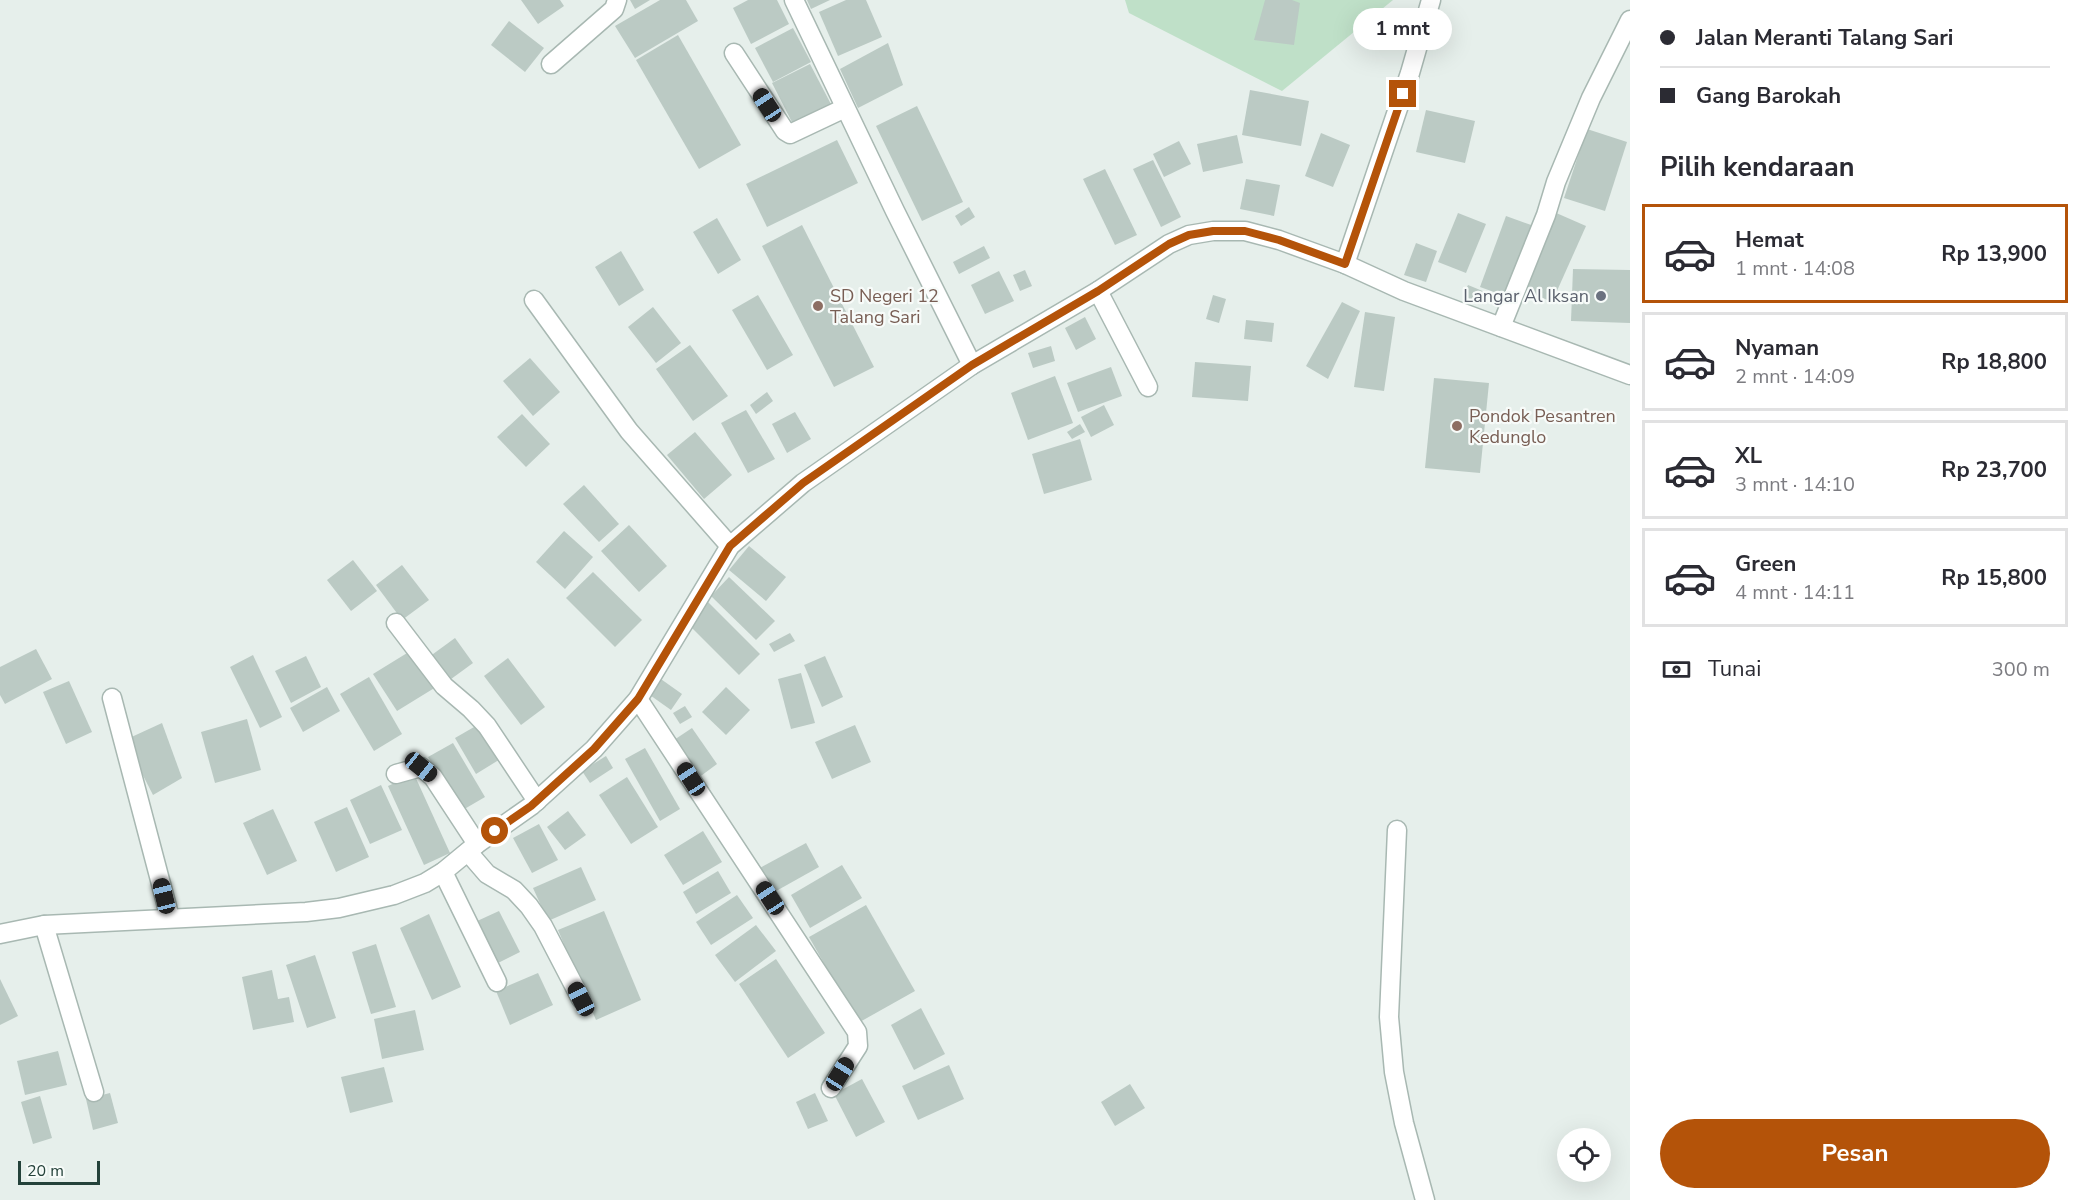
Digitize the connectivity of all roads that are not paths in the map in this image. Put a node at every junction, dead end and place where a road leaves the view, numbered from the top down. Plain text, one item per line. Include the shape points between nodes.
1 (617, 0) edge
2 (794, 0) edge
3 (1431, 0) edge
4 (1630, 20) edge
5 (734, 53) dead end
6 (551, 64) dead end
7 (845, 108) junction
8 (1345, 264) junction
9 (1098, 291) junction
10 (534, 300) dead end
11 (1501, 327) junction
12 (972, 365) junction
13 (1630, 375) edge
14 (1148, 387) dead end
15 (730, 546) junction
16 (396, 623) dead end
17 (112, 698) dead end
18 (638, 699) junction
19 (396, 774) dead end
20 (537, 801) junction
21 (1397, 830) dead end
22 (472, 848) junction
23 (443, 872) junction
24 (170, 918) junction
25 (44, 925) junction
26 (0, 934) edge
27 (497, 982) dead end
28 (581, 999) dead end
29 (831, 1088) dead end
30 (94, 1092) dead end
31 (1425, 1200) edge

1 - 6 street via 614,9
2 - 7 street
3 - 8 street
4 - 11 street via 1591,98
5 - 7 street via 790,134
7 - 12 street
8 - 9 street via 1245,231 1213,231 1169,244
8 - 11 street
9 - 12 street
9 - 14 street
10 - 15 street via 629,431
11 - 13 street
12 - 15 street via 803,483
15 - 18 street
16 - 20 street via 444,686 487,726
17 - 24 street
18 - 20 street via 594,749
18 - 29 street via 857,1032 858,1046
19 - 22 street via 421,767 433,777
20 - 22 street
21 - 31 street via 1389,1017 1404,1123
22 - 23 street
22 - 28 street via 487,874 514,890 529,906
23 - 24 street via 394,895 339,908
23 - 27 street
24 - 25 street
25 - 26 street
25 - 30 street

